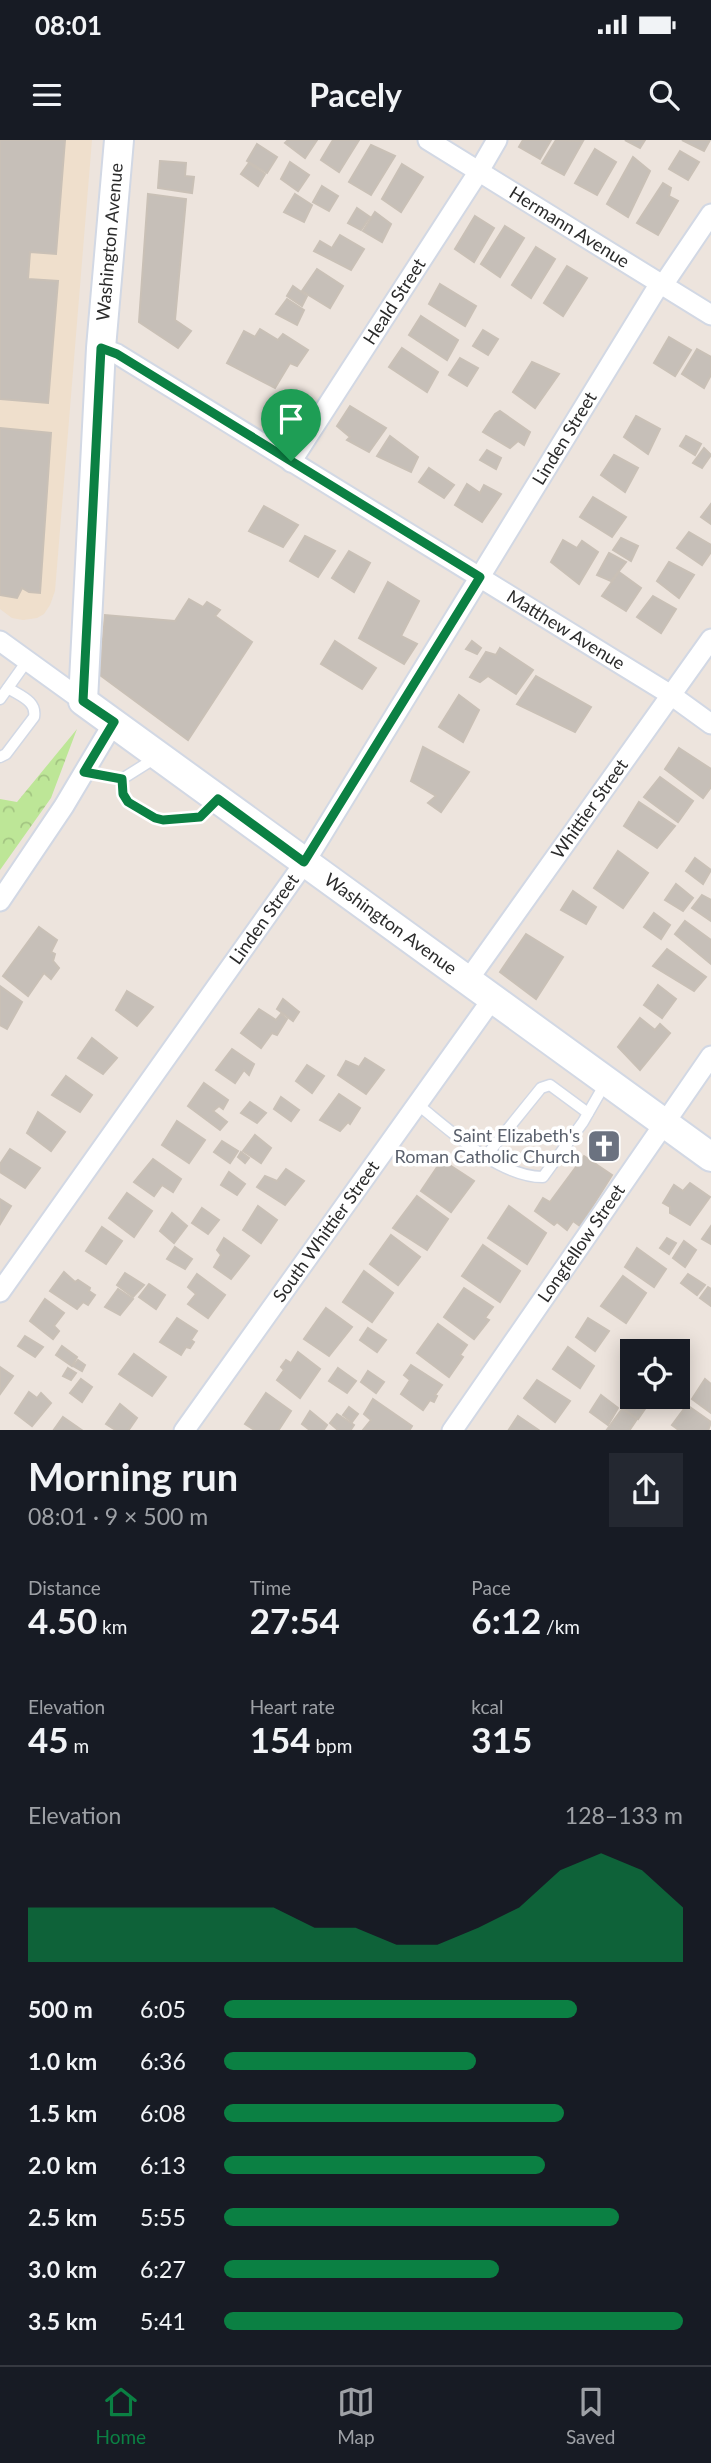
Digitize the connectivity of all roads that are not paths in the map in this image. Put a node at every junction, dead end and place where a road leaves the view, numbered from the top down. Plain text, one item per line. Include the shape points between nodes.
1 (119, 140) edge
2 (428, 140) edge
3 (497, 140) edge
4 (479, 171) junction
5 (711, 214) edge
6 (663, 285) junction
7 (711, 315) edge
8 (101, 348) junction
9 (291, 461) junction
10 (480, 577) junction
11 (711, 639) edge
12 (0, 641) edge
13 (27, 661) junction
14 (8, 688) junction
15 (671, 695) junction
16 (0, 699) edge
17 (83, 701) junction
18 (114, 722) junction
19 (711, 724) edge
20 (159, 756) junction
21 (0, 757) edge
22 (84, 772) junction
23 (122, 779) junction
24 (218, 799) junction
25 (304, 862) junction
26 (0, 901) edge
27 (468, 980) junction
28 (493, 999) junction
29 (711, 1056) edge
30 (606, 1081) junction
31 (417, 1104) junction
32 (588, 1113) junction
33 (664, 1123) junction
34 (486, 1156) junction
35 (711, 1157) edge
36 (0, 1292) edge
37 (184, 1430) edge
38 (452, 1430) edge

1 - 8 street, Washington Avenue
2 - 4 street, Hermann Avenue
3 - 4 street, Heald Street
4 - 6 street, Hermann Avenue
4 - 9 street, Heald Street
5 - 6 street, Linden Street
6 - 7 street, Hermann Avenue
6 - 10 street, Linden Street
8 - 9 street, Matthew Avenue
8 - 17 street, Washington Avenue
9 - 10 street, Matthew Avenue
10 - 15 street, Matthew Avenue
10 - 25 street, Linden Street
11 - 15 street, Whittier Street
12 - 13 street
13 - 14 lane
13 - 17 street
14 - 16 lane
14 - 21 lane via 35,710
15 - 19 street, Matthew Avenue
15 - 27 street, Whittier Street
17 - 18 street, Washington Avenue
18 - 20 street, Washington Avenue
18 - 22 street
20 - 23 lane
20 - 24 street, Washington Avenue
22 - 23 lane
22 - 26 street
23 - 24 lane via 128,802 163,820 200,817
24 - 25 street, Washington Avenue
25 - 27 street, Washington Avenue
25 - 36 street, Linden Street
27 - 28 street, Washington Avenue
28 - 30 street, Washington Avenue
28 - 31 street, South Whittier Street
29 - 33 street, Longfellow Street
30 - 32 lane
30 - 33 street, Washington Avenue
31 - 34 lane
31 - 37 street, South Whittier Street
32 - 34 lane via 543,1177 511,1170
32 - 34 lane via 550,1085 541,1088
33 - 35 street, Washington Avenue
33 - 38 street, Longfellow Street

